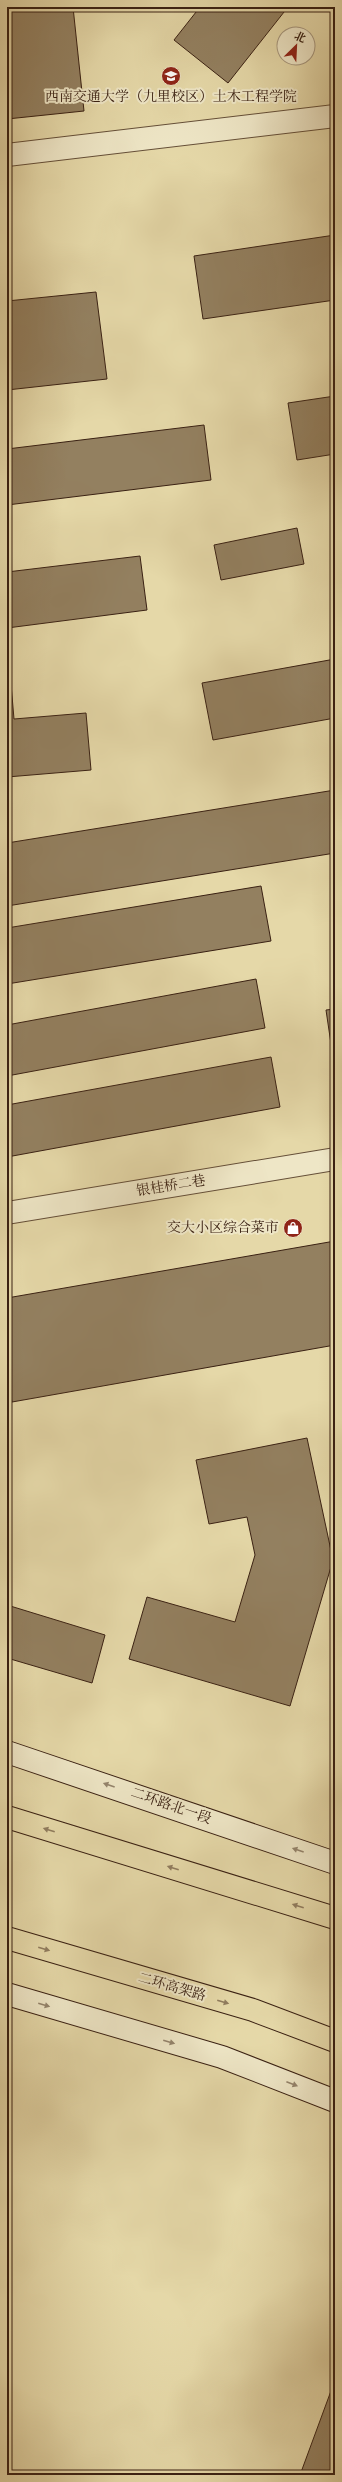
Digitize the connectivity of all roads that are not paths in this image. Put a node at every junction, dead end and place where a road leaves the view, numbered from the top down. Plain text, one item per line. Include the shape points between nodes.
1 (335, 116) edge
2 (7, 155) edge
3 (335, 1160) edge
4 (7, 1213) edge
5 (7, 1752) edge
6 (7, 1817) edge
7 (335, 1863) edge
8 (335, 1918) edge
9 (7, 1938) edge
10 (7, 1994) edge
11 (335, 2041) edge
12 (335, 2101) edge

1 - 2 main road
3 - 4 main road, 银桂桥二巷
7 -> 5 main road, 二环路北一段
8 -> 6 highway
9 -> 11 highway, 二环高架路 via 253,2010
10 -> 12 main road via 222,2057

